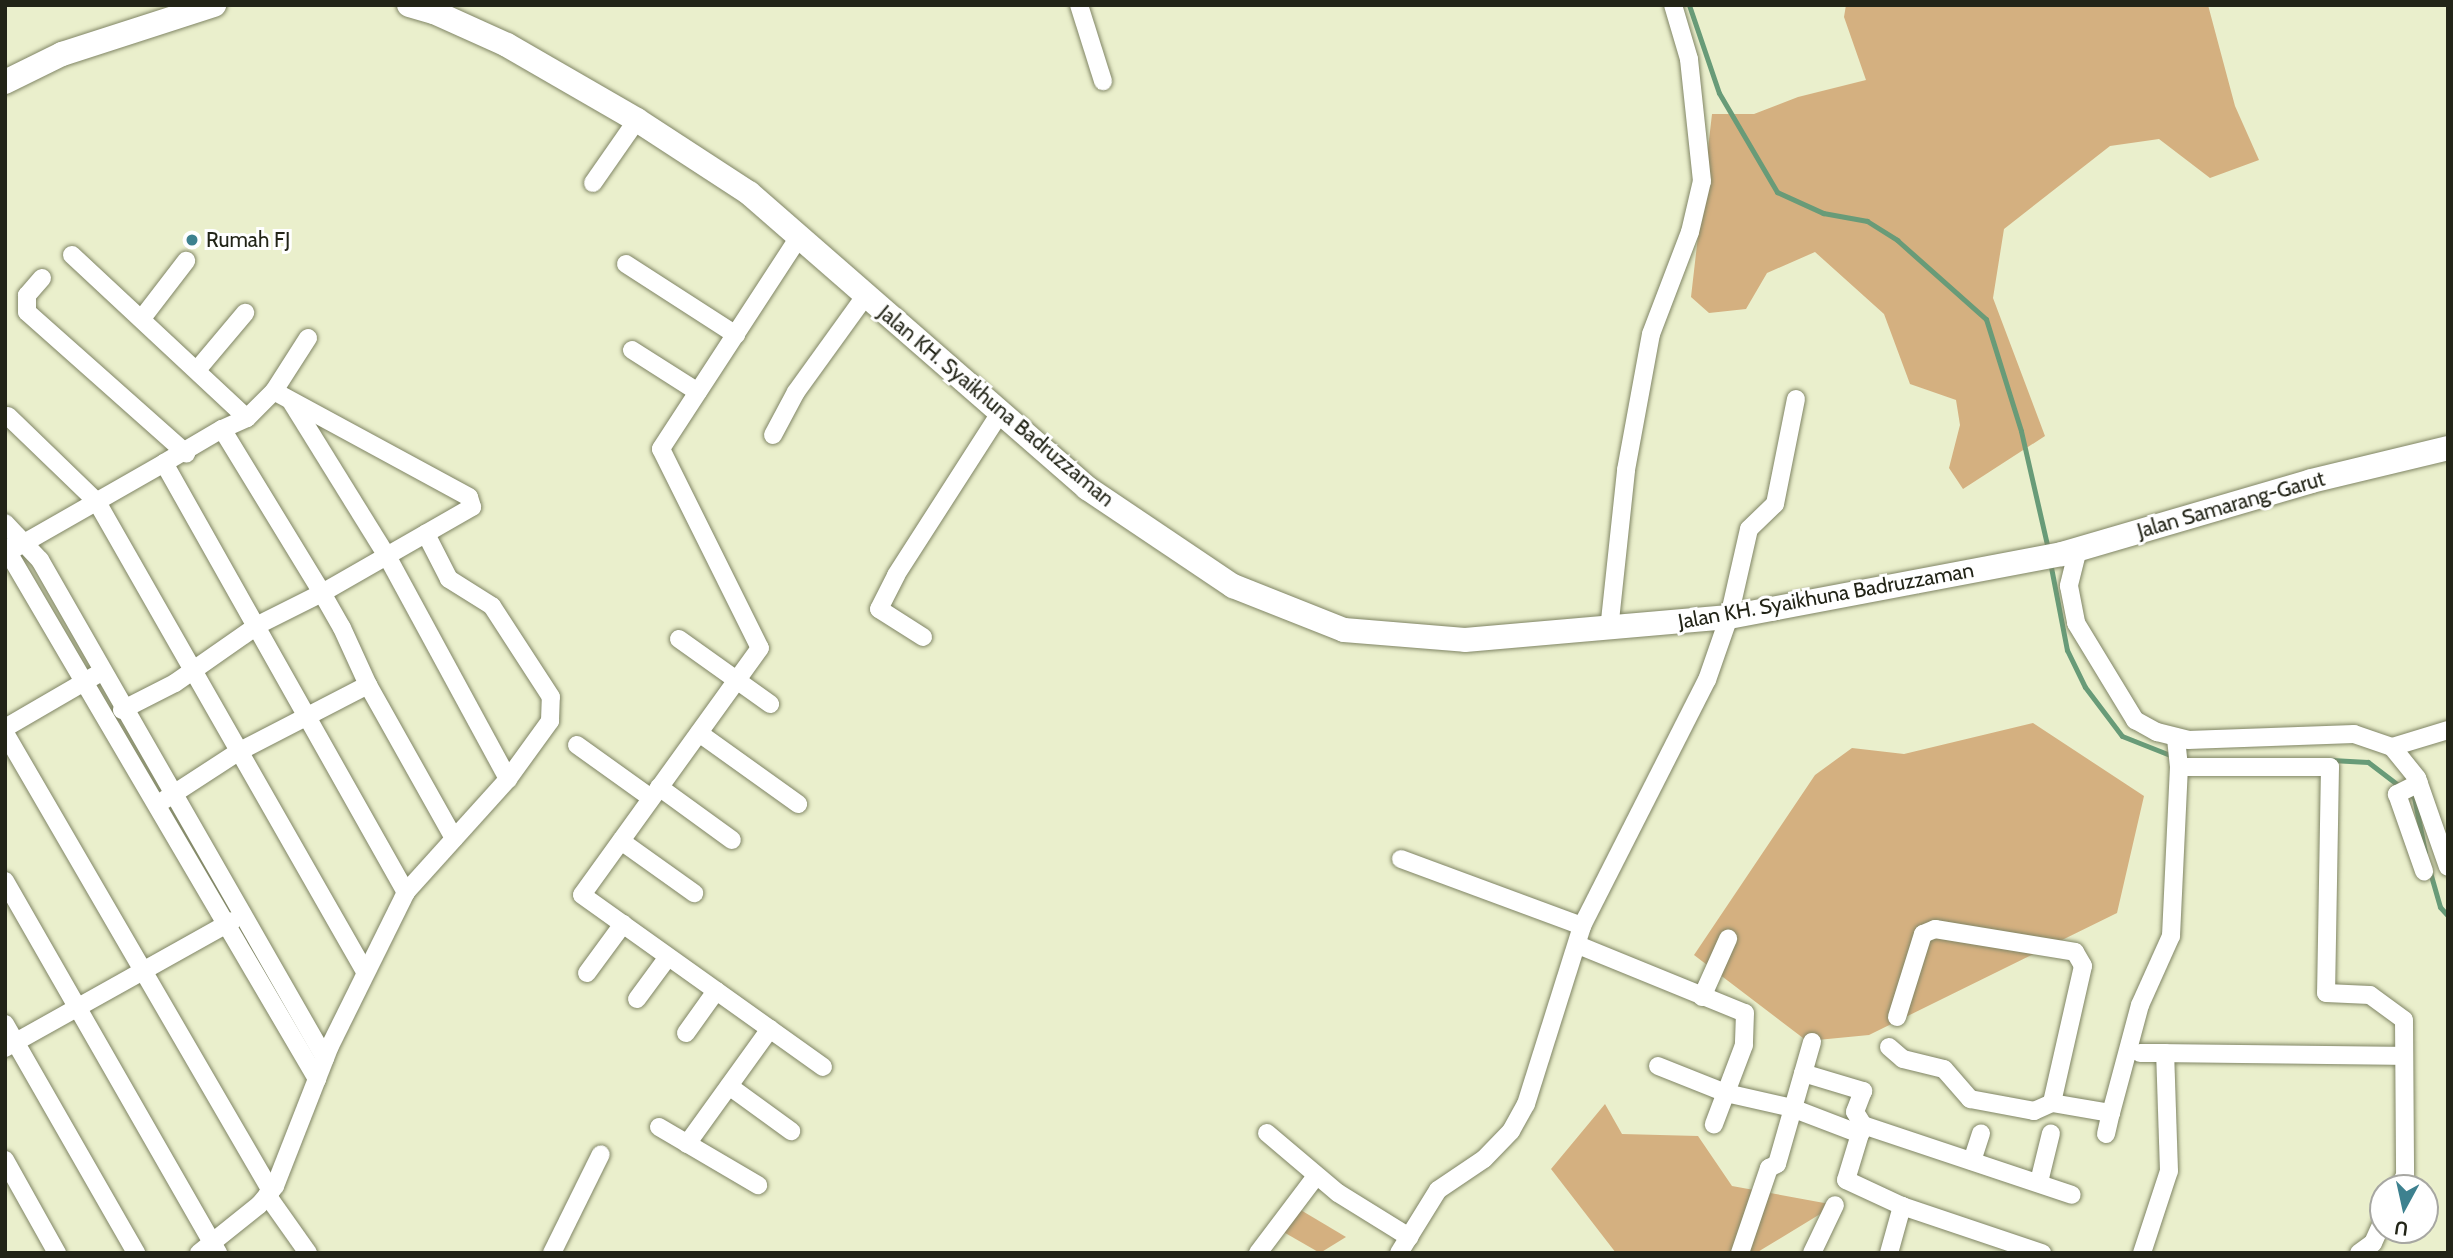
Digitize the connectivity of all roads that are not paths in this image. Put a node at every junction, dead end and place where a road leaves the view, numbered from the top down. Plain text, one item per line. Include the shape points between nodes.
1 (214, 5) edge
2 (408, 5) edge
3 (1079, 5) edge
4 (1673, 5) edge
5 (1103, 81) dead end
6 (5, 82) edge
7 (637, 120) junction
8 (593, 183) dead end
9 (799, 237) junction
10 (72, 255) dead end
11 (186, 261) dead end
12 (626, 264) dead end
13 (43, 278) dead end
14 (866, 295) junction
15 (245, 313) dead end
16 (143, 317) junction
17 (736, 335) junction
18 (308, 338) dead end
19 (632, 350) dead end
20 (197, 370) junction
21 (274, 391) junction
22 (698, 392) junction
23 (290, 400) junction
24 (1796, 400) dead end
25 (1000, 413) junction
26 (8, 416) dead end
27 (247, 418) junction
28 (222, 429) junction
29 (773, 435) dead end
30 (2448, 448) edge
31 (186, 453) junction
32 (164, 463) junction
33 (97, 502) junction
34 (5, 523) edge
35 (426, 534) junction
36 (13, 546) edge
37 (2070, 552) junction
38 (387, 556) junction
39 (2015, 564) joint
40 (322, 593) junction
41 (1729, 617) junction
42 (258, 625) junction
43 (1609, 630) junction
44 (923, 637) dead end
45 (679, 639) dead end
46 (191, 671) junction
47 (94, 676) junction
48 (737, 680) junction
49 (368, 685) junction
50 (771, 704) dead end
51 (122, 710) junction
52 (308, 716) junction
53 (5, 728) edge
54 (2448, 730) edge
55 (5, 733) edge
56 (699, 733) junction
57 (2178, 741) junction
58 (577, 745) dead end
59 (2392, 747) junction
60 (238, 752) junction
61 (2179, 767) junction
62 (508, 779) junction
63 (2410, 787) junction
64 (655, 793) junction
65 (172, 794) junction
66 (798, 804) dead end
67 (156, 806) junction
68 (454, 838) junction
69 (732, 840) dead end
70 (621, 841) junction
71 (1401, 859) dead end
72 (2448, 867) edge
73 (2424, 872) dead end
74 (5, 881) edge
75 (406, 892) junction
76 (694, 893) dead end
77 (243, 918) junction
78 (223, 923) junction
79 (622, 924) junction
80 (1582, 926) junction
81 (1728, 939) dead end
82 (1578, 944) junction
83 (668, 957) junction
84 (141, 970) junction
85 (364, 970) junction
86 (587, 973) dead end
87 (716, 991) junction
88 (1703, 997) junction
89 (637, 999) dead end
90 (75, 1006) junction
91 (1897, 1017) dead end
92 (5, 1024) edge
93 (770, 1029) junction
94 (686, 1033) dead end
95 (1812, 1042) dead end
96 (10, 1045) edge
97 (1888, 1047) dead end
98 (2140, 1053) dead end
99 (2165, 1053) junction
100 (2403, 1056) junction
101 (325, 1058) junction
102 (1658, 1066) dead end
103 (823, 1068) dead end
104 (1802, 1073) junction
105 (317, 1079) junction
106 (729, 1086) junction
107 (1726, 1093) junction
108 (2052, 1103) junction
109 (1792, 1108) junction
110 (2112, 1114) junction
111 (1714, 1124) dead end
112 (659, 1127) dead end
113 (1862, 1129) junction
114 (790, 1131) dead end
115 (1267, 1133) dead end
116 (1981, 1133) dead end
117 (2051, 1133) dead end
118 (2106, 1134) dead end
119 (687, 1144) junction
120 (601, 1154) dead end
121 (5, 1160) edge
122 (1972, 1161) junction
123 (2405, 1174) edge
124 (1317, 1176) junction
125 (1846, 1180) junction
126 (2039, 1182) junction
127 (758, 1185) dead end
128 (269, 1193) junction
129 (2072, 1195) dead end
130 (1902, 1206) junction
131 (1409, 1237) junction
132 (305, 1247) edge
133 (210, 1250) edge
134 (58, 1253) edge
135 (136, 1253) edge
136 (324, 1253) edge
137 (552, 1253) edge
138 (1258, 1253) edge
139 (1399, 1253) edge
140 (1740, 1253) edge
141 (1812, 1253) edge
142 (1889, 1253) edge
143 (2042, 1253) edge
144 (2142, 1253) edge

1 - 6 main road via 62,54
2 - 7 main road, Jalan KH. Syaikhuna Badruzzaman via 507,45
3 - 5 street
4 - 43 street via 1689,59 1702,181 1690,232 1651,334 1626,470
7 - 8 street
7 - 9 main road, Jalan KH. Syaikhuna Badruzzaman via 749,193
9 - 14 main road, Jalan KH. Syaikhuna Badruzzaman
9 - 17 street
10 - 16 street
11 - 16 street
12 - 17 street
13 - 31 street via 27,295 27,312
14 - 25 main road, Jalan KH. Syaikhuna Badruzzaman
14 - 29 street via 796,392
15 - 20 street
16 - 20 street
17 - 22 street
18 - 21 street
19 - 22 street
20 - 27 street
21 - 23 street
21 - 27 street
22 - 48 street via 661,449 760,648
23 - 35 street via 469,497 469,512
23 - 38 street
24 - 41 street via 1777,498 1749,530
25 - 43 main road, Jalan KH. Syaikhuna Badruzzaman via 1087,488 1222,579 1344,630 1455,640
25 - 44 street via 879,609
26 - 33 street
27 - 28 street
28 - 31 street
28 - 40 street
30 - 37 main road, Jalan Samarang-Garut via 2311,481
31 - 32 street
32 - 33 street
32 - 42 street
33 - 36 street
33 - 46 street
34 - 36 street
35 - 38 street
35 - 62 street via 449,579 492,606 551,697 550,720
36 - 47 street
37 - 39 main road, Jalan Samarang-Garut
37 - 57 street via 2069,586 2076,623 2135,720
38 - 40 street
38 - 62 street
39 - 41 main road, Jalan KH. Syaikhuna Badruzzaman
40 - 42 street
40 - 49 street
41 - 43 main road, Jalan KH. Syaikhuna Badruzzaman
41 - 80 street via 1707,680
42 - 46 street
42 - 52 street
45 - 48 street
46 - 51 street
46 - 60 street
47 - 51 street
47 - 53 street
47 - 67 street
48 - 50 street
48 - 56 street
49 - 52 street
49 - 68 street
51 - 65 street
52 - 60 street
52 - 75 street
54 - 59 street
55 - 84 street
56 - 64 street
56 - 66 street
57 - 59 street via 2354,734
57 - 61 street
58 - 64 street
59 - 63 street
60 - 65 street
60 - 85 street
61 - 100 street via 2330,767 2326,993 2370,995 2403,1020
61 - 110 street via 2171,936 2140,1005
62 - 68 street
63 - 72 street
63 - 73 street
64 - 69 street
64 - 70 street
65 - 67 street
65 - 77 street
67 - 78 street
68 - 75 street
70 - 76 street
70 - 79 street via 582,895
71 - 80 street
74 - 90 street
75 - 85 street
77 - 78 street
77 - 101 street
78 - 84 street
78 - 105 street
79 - 83 street
79 - 86 street
80 - 82 street
81 - 88 street
82 - 88 street
82 - 131 street via 1526,1104 1511,1131 1484,1159 1438,1190
83 - 87 street
83 - 89 street
84 - 90 street
84 - 128 street
85 - 101 street
87 - 93 street
87 - 94 street
88 - 107 street via 1745,1013 1744,1045
90 - 96 street
90 - 133 street
91 - 108 street via 1923,934 1935,929 2075,952 2083,966
92 - 96 street
93 - 103 street
93 - 106 street
95 - 104 street
96 - 135 street
97 - 108 street via 1903,1059 1944,1069 1970,1099 2034,1111
98 - 99 street
99 - 100 street
99 - 144 street via 2169,1171
100 - 123 street
101 - 105 street
102 - 107 street
104 - 109 street
104 - 113 street via 1863,1091 1855,1112
105 - 128 street
106 - 114 street
106 - 119 street
107 - 109 street
107 - 111 street
108 - 110 street
109 - 113 street
109 - 140 street via 1777,1164 1769,1168
110 - 118 street
112 - 119 street
113 - 122 street
113 - 125 street
115 - 124 street
116 - 122 street
117 - 126 street
119 - 127 street
120 - 137 street
121 - 134 street
122 - 126 street
124 - 131 street
124 - 138 street
125 - 130 street
125 - 141 street
126 - 129 street
128 - 132 street
128 - 133 street
130 - 142 street
130 - 143 street
131 - 139 street
132 - 136 street

